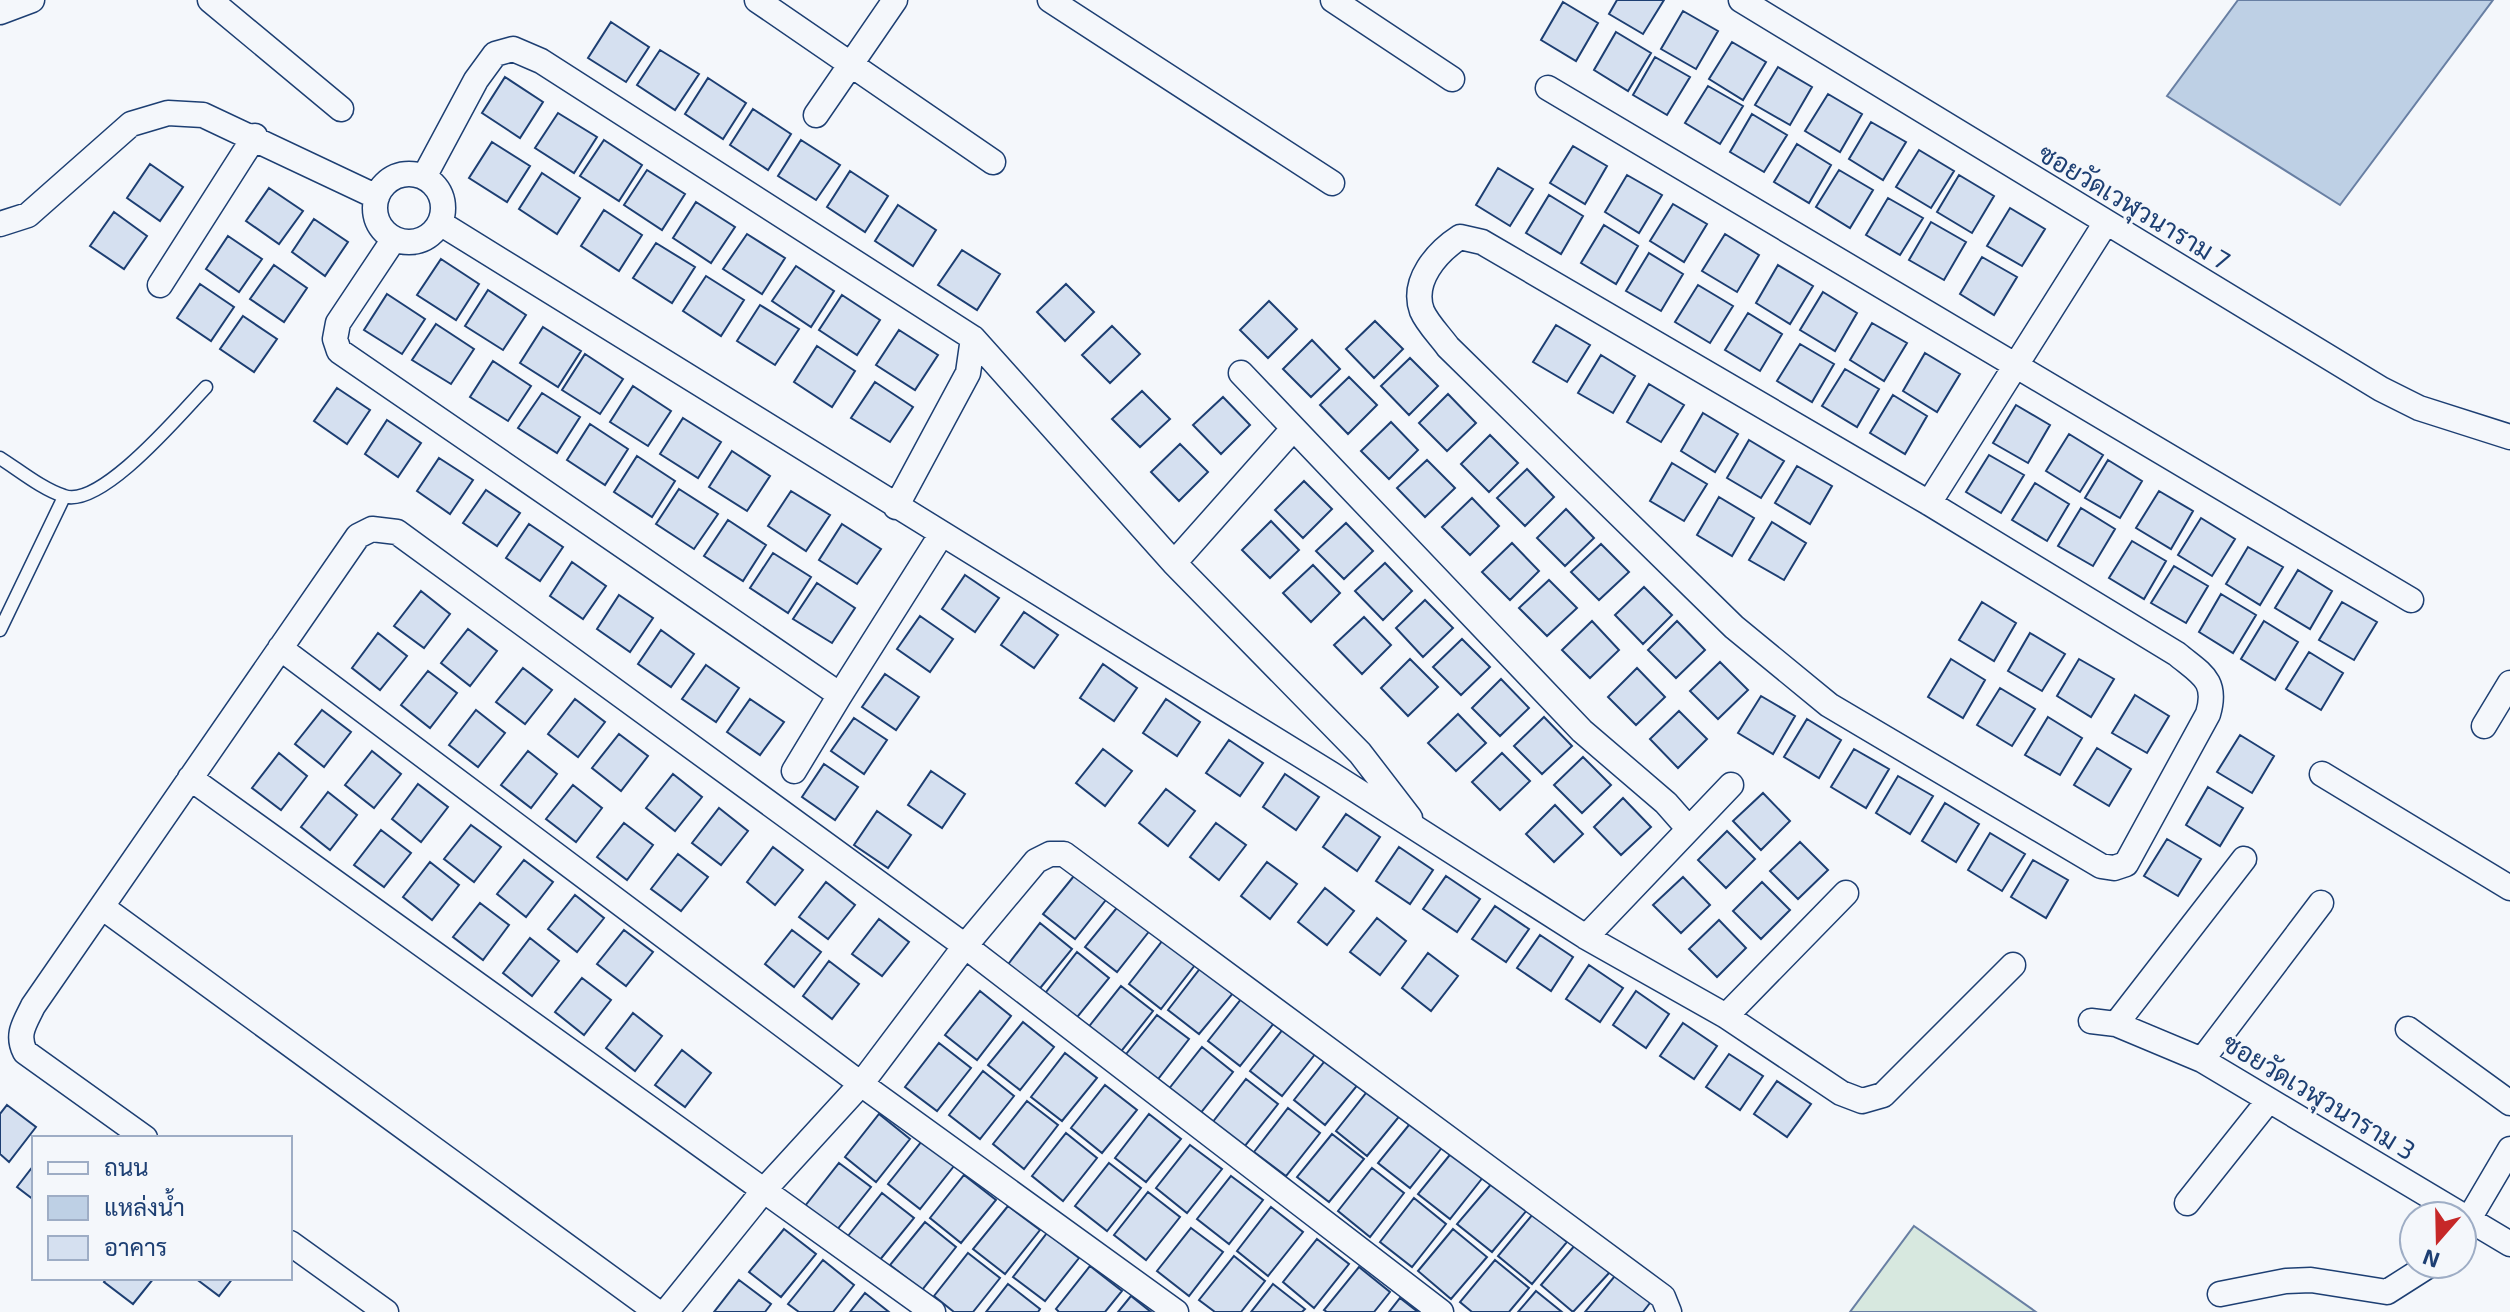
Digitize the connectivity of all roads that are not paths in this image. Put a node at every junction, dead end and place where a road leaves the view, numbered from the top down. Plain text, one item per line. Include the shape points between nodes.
1 (32, 0) edge
2 (210, 0) edge
3 (757, 0) edge
4 (895, 0) edge
5 (1050, 0) edge
6 (1333, 0) edge
7 (1741, 0) edge
8 (0, 12) edge
9 (852, 63) junction
10 (1452, 79) dead end
11 (1548, 88) dead end
12 (341, 109) dead end
13 (816, 115) dead end
14 (255, 136) junction
15 (993, 162) dead end
16 (424, 177) junction
17 (1332, 183) dead end
18 (377, 197) junction
19 (440, 223) junction
20 (0, 224) edge
21 (2105, 224) junction
22 (394, 239) junction
23 (160, 285) dead end
24 (973, 338) junction
25 (2017, 364) junction
26 (1241, 373) dead end
27 (206, 387) dead end
28 (1293, 429) junction
29 (2510, 436) edge
30 (0, 458) edge
31 (64, 497) junction
32 (1929, 503) junction
33 (896, 507) junction
34 (941, 535) junction
35 (1174, 563) junction
36 (2411, 600) dead end
37 (0, 630) edge
38 (280, 648) junction
39 (2510, 683) edge
40 (840, 695) junction
41 (2484, 726) dead end
42 (794, 771) dead end
43 (2322, 774) dead end
44 (190, 778) junction
45 (1731, 785) dead end
46 (1688, 828) junction
47 (1421, 832) junction
48 (2244, 859) dead end
49 (2510, 888) edge
50 (1846, 893) dead end
51 (2321, 903) dead end
52 (102, 907) junction
53 (1586, 937) junction
54 (965, 946) junction
55 (2013, 965) dead end
56 (1726, 1016) junction
57 (2091, 1021) dead end
58 (2116, 1024) junction
59 (2408, 1029) dead end
60 (2202, 1060) junction
61 (861, 1084) junction
62 (2269, 1100) junction
63 (2510, 1103) edge
64 (142, 1136) edge
65 (2510, 1149) edge
66 (765, 1189) junction
67 (2427, 1200) edge
68 (2187, 1203) dead end
69 (2478, 1206) edge
70 (2478, 1230) edge
71 (292, 1244) edge
72 (2510, 1244) edge
73 (2406, 1280) edge
74 (2220, 1294) dead end
75 (386, 1312) edge
76 (657, 1312) edge
77 (666, 1312) edge
78 (933, 1312) edge
79 (1176, 1312) edge
80 (1441, 1312) edge
81 (1669, 1312) edge

1 - 8 street
2 - 12 street
3 - 9 street
4 - 9 street
5 - 17 street
6 - 10 street
7 - 21 street, ซอยวัดเวฬุวนาราม 7
9 - 13 street
9 - 15 street
11 - 25 street
14 - 18 street
14 - 20 street via 203,115 168,113 131,124 28,215
14 - 23 street
16 - 18 street via 405,174 387,181
16 - 19 street via 441,197
16 - 24 street via 476,80 495,54 513,49 541,61
18 - 22 street via 381,229
19 - 22 street via 429,237 412,243
19 - 33 street
21 - 25 street
21 - 29 street, ซอยวัดเวฬุวนาราม 7 via 2381,389 2419,408
22 - 40 street via 338,323 339,351
24 - 33 street via 968,373
24 - 35 street
25 - 32 street
25 - 36 street
26 - 28 street
27 - 31 lane via 124,470 82,497
28 - 35 street
28 - 46 street via 1582,731
30 - 31 lane
31 - 37 lane
32 - 32 street via 1482,242 1460,237 1441,250 1419,288 1423,311 1448,347 1734,627 1829,705 2101,866 2126,864 2208,714 2213,696 2207,678 2177,654
33 - 34 street
34 - 40 street
34 - 47 street
35 - 47 street via 1360,753
38 - 44 street
38 - 54 street via 358,536 381,528 397,532
38 - 61 street
39 - 41 street
40 - 42 street
43 - 49 street
44 - 52 street
44 - 66 street
45 - 46 street
46 - 53 street
47 - 53 street
48 - 58 street
50 - 56 street
51 - 60 street
52 - 64 street via 33,1006 20,1041 25,1052
52 - 76 street
53 - 56 street
54 - 61 street
54 - 80 street
54 - 81 street via 1036,861 1064,854 1663,1297
55 - 56 street via 1883,1095 1862,1101 1841,1093
57 - 58 street, ซอยวัดเวฬุวนาราม 3
58 - 60 street, ซอยวัดเวฬุวนาราม 3
59 - 63 street
60 - 62 street, ซอยวัดเวฬุวนาราม 3
61 - 66 street
61 - 79 street
62 - 67 street, ซอยวัดเวฬุวนาราม 3
62 - 68 street
65 - 69 street
66 - 77 street
66 - 78 street
70 - 72 street, ซอยวัดเวฬุวนาราม 3
71 - 75 street
73 - 74 street via 2387,1292 2311,1280

